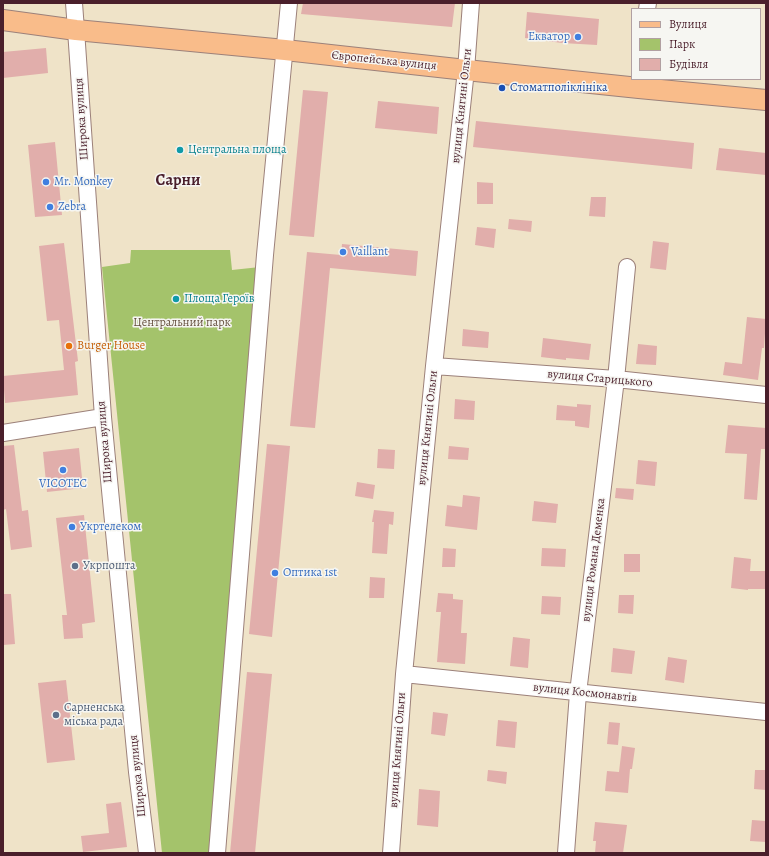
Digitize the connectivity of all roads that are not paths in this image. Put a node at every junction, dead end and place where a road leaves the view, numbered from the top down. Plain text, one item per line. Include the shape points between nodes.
1 (74, 3) edge
2 (289, 3) edge
3 (471, 3) edge
4 (3, 20) edge
5 (76, 30) junction
6 (285, 50) junction
7 (466, 70) junction
8 (640, 83) edge
9 (766, 100) edge
10 (627, 267) dead end
11 (434, 366) junction
12 (616, 379) junction
13 (766, 395) edge
14 (103, 417) junction
15 (3, 432) edge
16 (404, 674) junction
17 (578, 692) junction
18 (766, 712) edge
19 (147, 853) edge
20 (217, 853) edge
21 (391, 853) edge
22 (566, 853) edge

1 - 5 street, Широка вулиця
2 - 6 street
3 - 7 street, вулиця Княгині Ольги
4 - 5 main road, Європейська вулиця
5 - 6 main road, Європейська вулиця
5 - 14 street, Широка вулиця
6 - 7 main road, Європейська вулиця
6 - 20 street via 265,255
7 - 8 main road, Європейська вулиця
7 - 11 street, вулиця Княгині Ольги
8 - 9 main road, Європейська вулиця
10 - 12 street, вулиця Романа Деменка
11 - 12 street, вулиця Старицького
11 - 16 street, вулиця Княгині Ольги
12 - 13 street, вулиця Старицького
12 - 17 street, вулиця Романа Деменка
14 - 15 street
14 - 19 street, Широка вулиця
16 - 17 street, вулиця Космонавтів
16 - 21 street, вулиця Княгині Ольги
17 - 18 street, вулиця Космонавтів
17 - 22 street, вулиця Романа Деменка

